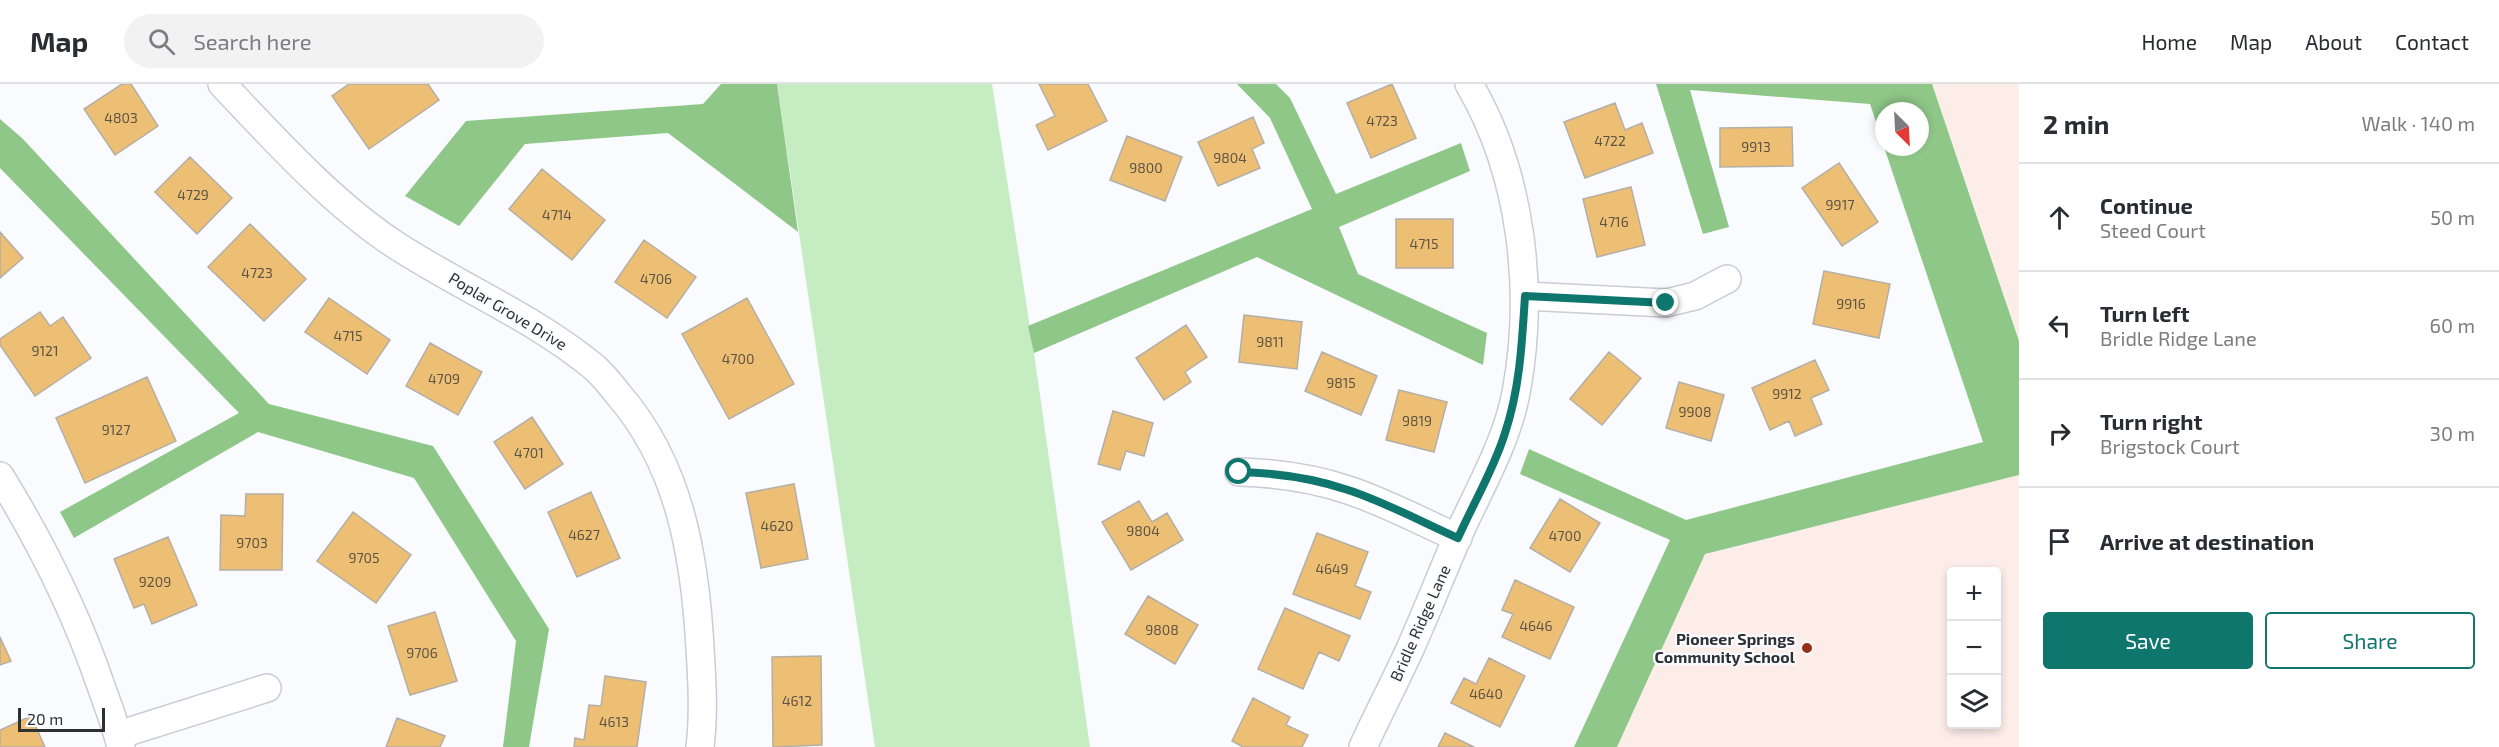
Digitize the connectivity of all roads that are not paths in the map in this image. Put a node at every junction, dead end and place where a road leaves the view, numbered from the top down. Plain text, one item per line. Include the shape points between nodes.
1 (1469, 84) edge
2 (236, 89) edge
3 (1727, 279) dead end
4 (1525, 296) junction
5 (1239, 472) dead end
6 (0, 476) edge
7 (1458, 538) junction
8 (267, 688) dead end
9 (120, 741) edge
10 (700, 747) edge
11 (1363, 747) edge

1 - 4 street, Bridle Ridge Lane via 1500,152 1511,191
2 - 10 street, Poplar Grove Drive via 335,197 393,243 557,338 597,370 633,411 655,446 684,522 696,590 704,713
3 - 4 street via 1695,296 1666,303
4 - 7 street, Bridle Ridge Lane via 1516,393 1505,435
5 - 7 street via 1268,473 1349,490
6 - 9 street via 64,589
7 - 11 street, Bridle Ridge Lane
8 - 9 street

